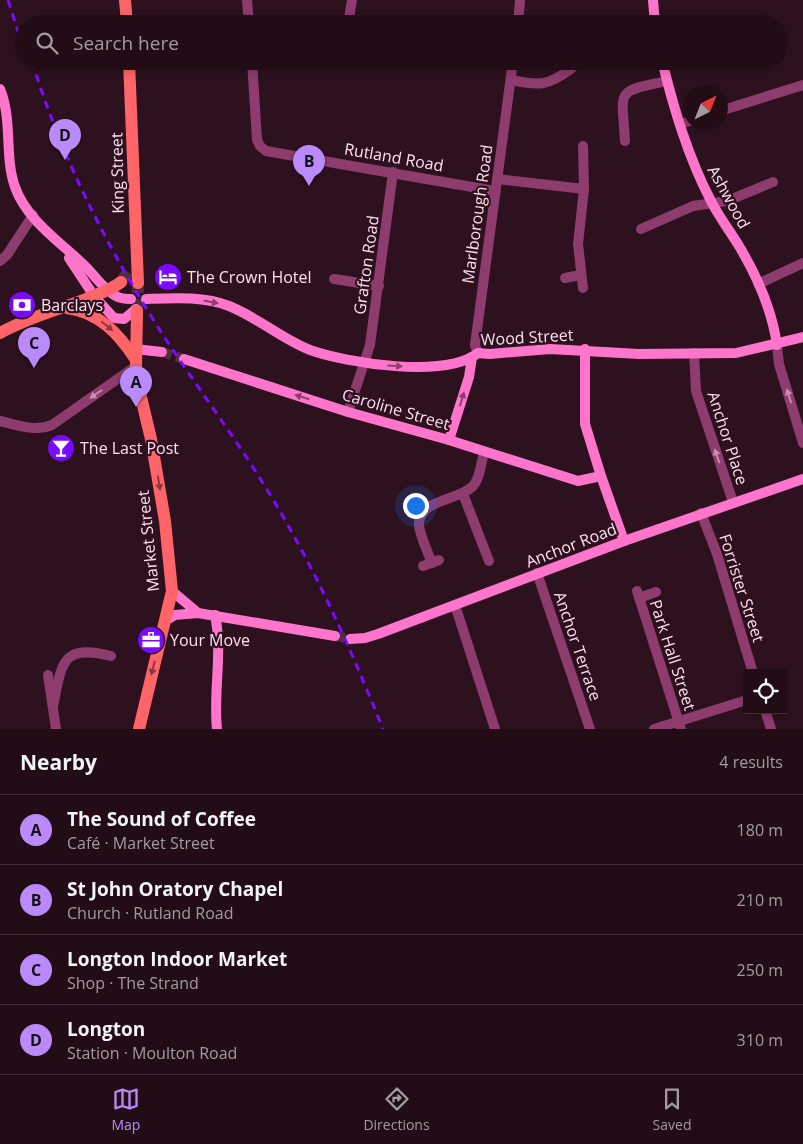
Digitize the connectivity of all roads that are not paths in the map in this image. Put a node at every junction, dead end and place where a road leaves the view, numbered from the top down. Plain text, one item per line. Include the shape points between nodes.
1 (125, 0) edge
2 (247, 0) edge
3 (352, 0) edge
4 (520, 0) edge
5 (653, 0) edge
6 (126, 15) edge
7 (248, 15) edge
8 (350, 15) edge
9 (519, 15) edge
10 (654, 15) edge
11 (129, 70) edge
12 (253, 70) edge
13 (512, 70) edge
14 (569, 70) edge
15 (664, 70) edge
16 (511, 80) junction
17 (667, 81) junction
18 (803, 84) edge
19 (0, 89) edge
20 (728, 108) edge
21 (683, 123) edge
22 (680, 124) junction
23 (625, 141) dead end
24 (583, 146) dead end
25 (393, 172) junction
26 (497, 179) junction
27 (773, 182) dead end
28 (584, 189) junction
29 (495, 191) junction
30 (712, 203) junction
31 (33, 215) junction
32 (641, 229) dead end
33 (64, 249) junction
34 (135, 255) junction
35 (0, 260) edge
36 (803, 262) edge
37 (130, 269) tunnel mouth
38 (582, 275) junction
39 (565, 278) dead end
40 (334, 279) dead end
41 (121, 282) tunnel mouth
42 (138, 283) tunnel mouth
43 (758, 284) junction
44 (379, 286) junction
45 (583, 288) dead end
46 (107, 290) junction
47 (94, 296) junction
48 (131, 299) dead end
49 (146, 299) dead end
50 (67, 308) junction
51 (137, 310) joint
52 (0, 333) edge
53 (803, 337) edge
54 (777, 345) junction
55 (585, 349) junction
56 (162, 352) tunnel mouth
57 (694, 353) junction
58 (475, 355) junction
59 (136, 358) junction
60 (184, 359) tunnel mouth
61 (363, 362) junction
62 (348, 412) junction
63 (0, 421) edge
64 (449, 440) junction
65 (803, 443) edge
66 (484, 453) junction
67 (601, 476) junction
68 (803, 479) edge
69 (464, 494) junction
70 (732, 502) junction
71 (702, 513) junction
72 (624, 541) junction
73 (489, 561) dead end
74 (431, 563) dead end
75 (537, 573) junction
76 (172, 591) junction
77 (656, 592) dead end
78 (455, 605) junction
79 (198, 613) junction
80 (215, 615) junction
81 (165, 621) junction
82 (335, 636) tunnel mouth
83 (350, 638) tunnel mouth
84 (111, 656) dead end
85 (753, 669) edge
86 (48, 675) dead end
87 (743, 701) edge
88 (53, 706) junction
89 (766, 714) edge
90 (680, 725) edge
91 (56, 729) edge
92 (139, 729) edge
93 (217, 729) edge
94 (495, 729) edge
95 (590, 729) edge
96 (654, 729) edge
97 (771, 729) edge

1 - 6 main road
2 - 7 street
3 - 8 street
4 - 9 street
5 - 10 street
11 - 34 main road, King Street
12 - 25 street, Rutland Road via 260,146 266,151
13 - 16 street, Marlborough Road
14 - 16 street via 555,80 538,85
15 - 17 street, Ashwood
16 - 26 street, Marlborough Road
17 - 22 street, Ashwood
17 - 23 street via 625,92
18 - 20 street
19 - 31 street via 9,129 11,168 16,188
21 - 22 street
22 - 30 street, Ashwood
24 - 28 street
25 - 29 street, Rutland Road
25 - 44 street, Grafton Road
26 - 28 street
26 - 29 street, Marlborough Road
27 - 30 street via 727,201
28 - 38 street via 578,244
29 - 58 street, Marlborough Road
30 - 32 street via 693,206
30 - 43 street, Ashwood via 740,247
31 - 33 street
31 - 35 street via 7,255
33 - 46 street
33 - 47 street
34 - 37 main road
34 - 42 main road, King Street
36 - 43 street
38 - 39 street
38 - 45 street
40 - 44 street
41 - 46 main road
43 - 54 street, Ashwood via 773,320
44 - 61 street, Grafton Road via 370,345
46 - 47 main road
46 - 48 street
47 - 50 main road
47 - 51 street via 114,318 124,319
49 -> 61 street, Wood Street via 187,298 228,306 310,349
50 - 52 main road via 37,316
50 -> 59 main road via 91,313
51 - 59 main road, Market Street
53 - 54 street, Wood Street
54 - 57 street, Wood Street via 736,353
65 -> 54 street via 779,364
55 - 57 street, Wood Street via 639,354
55 - 58 street, Wood Street
55 - 67 street via 585,424
56 - 59 street
70 -> 57 street, Anchor Place via 696,391
61 -> 58 street, Wood Street via 414,367 447,365
64 -> 58 street
59 -> 63 street via 52,425 41,429
59 -> 76 main road, Market Street via 165,521
62 -> 60 street, Caroline Street
61 - 62 street, Grafton Road
62 - 64 street, Caroline Street
64 - 66 street, Caroline Street
66 - 67 street, Caroline Street via 578,481
66 - 69 street via 476,480
67 - 72 street
68 - 70 street, Anchor Road
69 - 73 street
69 - 74 street via 433,505 423,513 419,526
70 - 71 street, Anchor Road
71 - 72 street, Anchor Road
71 - 85 street, Forrister Street
72 - 75 street, Anchor Road
75 - 78 street, Anchor Road
75 - 95 street, Anchor Terrace
76 - 79 street
76 - 81 main road, Market Street
77 - 90 street, Park Hall Street via 638,594
78 - 83 street, Anchor Road via 378,634
78 - 94 street
79 - 80 street
79 - 81 street via 175,615
80 - 82 street
80 - 93 street via 219,646 215,705
81 -> 92 main road, Market Street
84 - 88 street via 92,651 74,653 66,659
86 - 88 street
87 - 90 street
88 - 91 street
89 - 97 street
90 - 96 street

